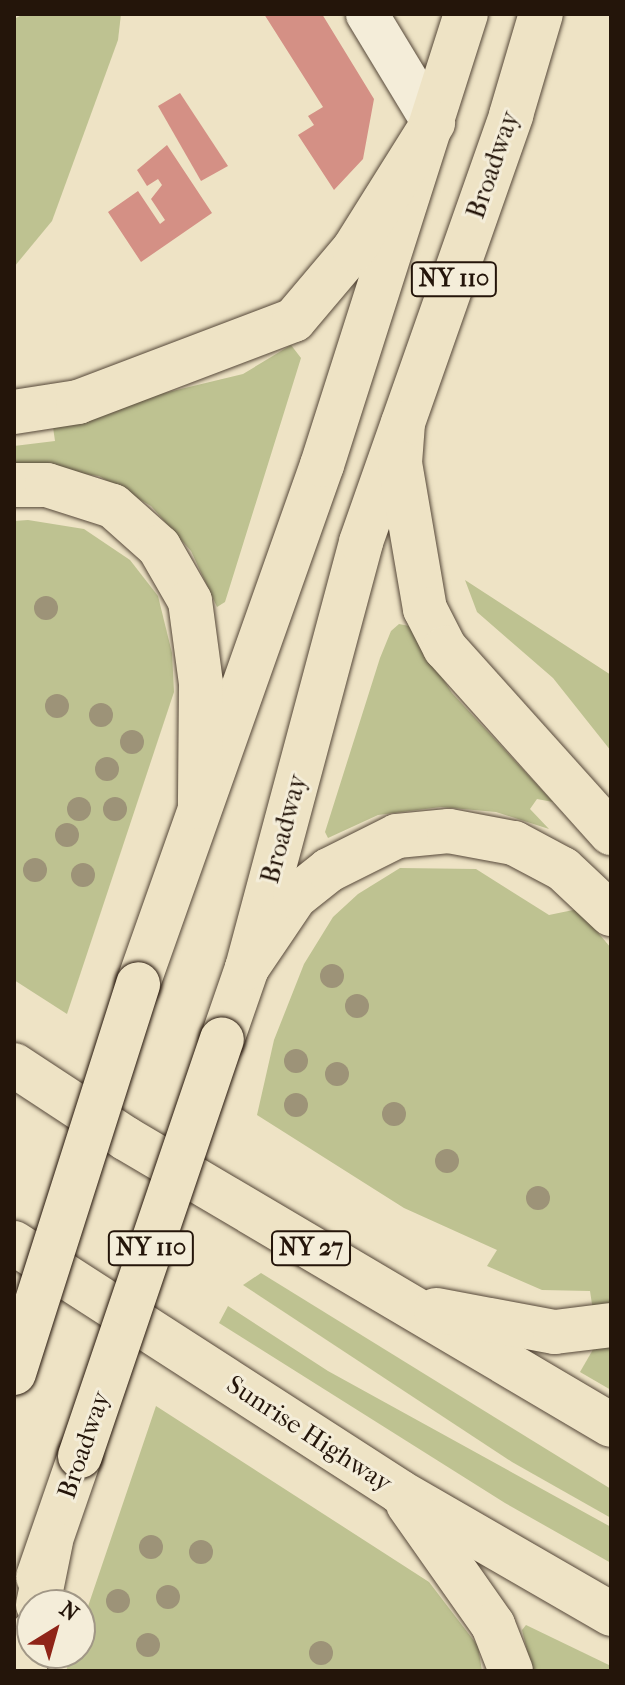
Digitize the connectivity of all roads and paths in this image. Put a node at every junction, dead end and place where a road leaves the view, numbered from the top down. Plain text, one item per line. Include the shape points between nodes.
1 (367, 14) edge
2 (466, 14) edge
3 (541, 14) edge
4 (433, 123) junction
5 (14, 412) edge
6 (403, 423) junction
7 (14, 485) edge
8 (200, 807) junction
9 (611, 833) edge
10 (611, 914) edge
11 (247, 968) junction
12 (14, 1065) edge
13 (14, 1243) edge
14 (405, 1304) junction
15 (611, 1325) edge
16 (14, 1373) edge
17 (611, 1425) edge
18 (400, 1492) junction
19 (51, 1541) junction
20 (41, 1589) edge
21 (611, 1614) edge
22 (14, 1640) edge
23 (511, 1671) edge

1 - 4 street
2 - 4 main road, NY 110
3 - 6 main road, Broadway / NY 110
4 - 5 main road via 354,249 294,320 78,402
4 - 8 main road, NY 110 via 322,465
6 - 9 main road via 400,463 425,609 445,648
6 - 11 main road, Broadway / NY 110 via 361,542
7 - 8 main road via 47,485 113,506 159,547 190,601 201,683
8 - 16 main road, NY 110, bridge
10 - 11 main road via 563,869 514,843 449,831 397,836 329,870 295,897
11 - 19 main road, Broadway / NY 110, bridge
12 - 14 main road, NY 27
13 - 18 main road, Sunrise Highway
14 - 15 main road via 555,1332
14 - 17 main road, NY 27
18 - 21 main road, Sunrise Highway
18 - 23 main road via 493,1625
19 - 20 main road
19 - 22 main road, Broadway / NY 110

